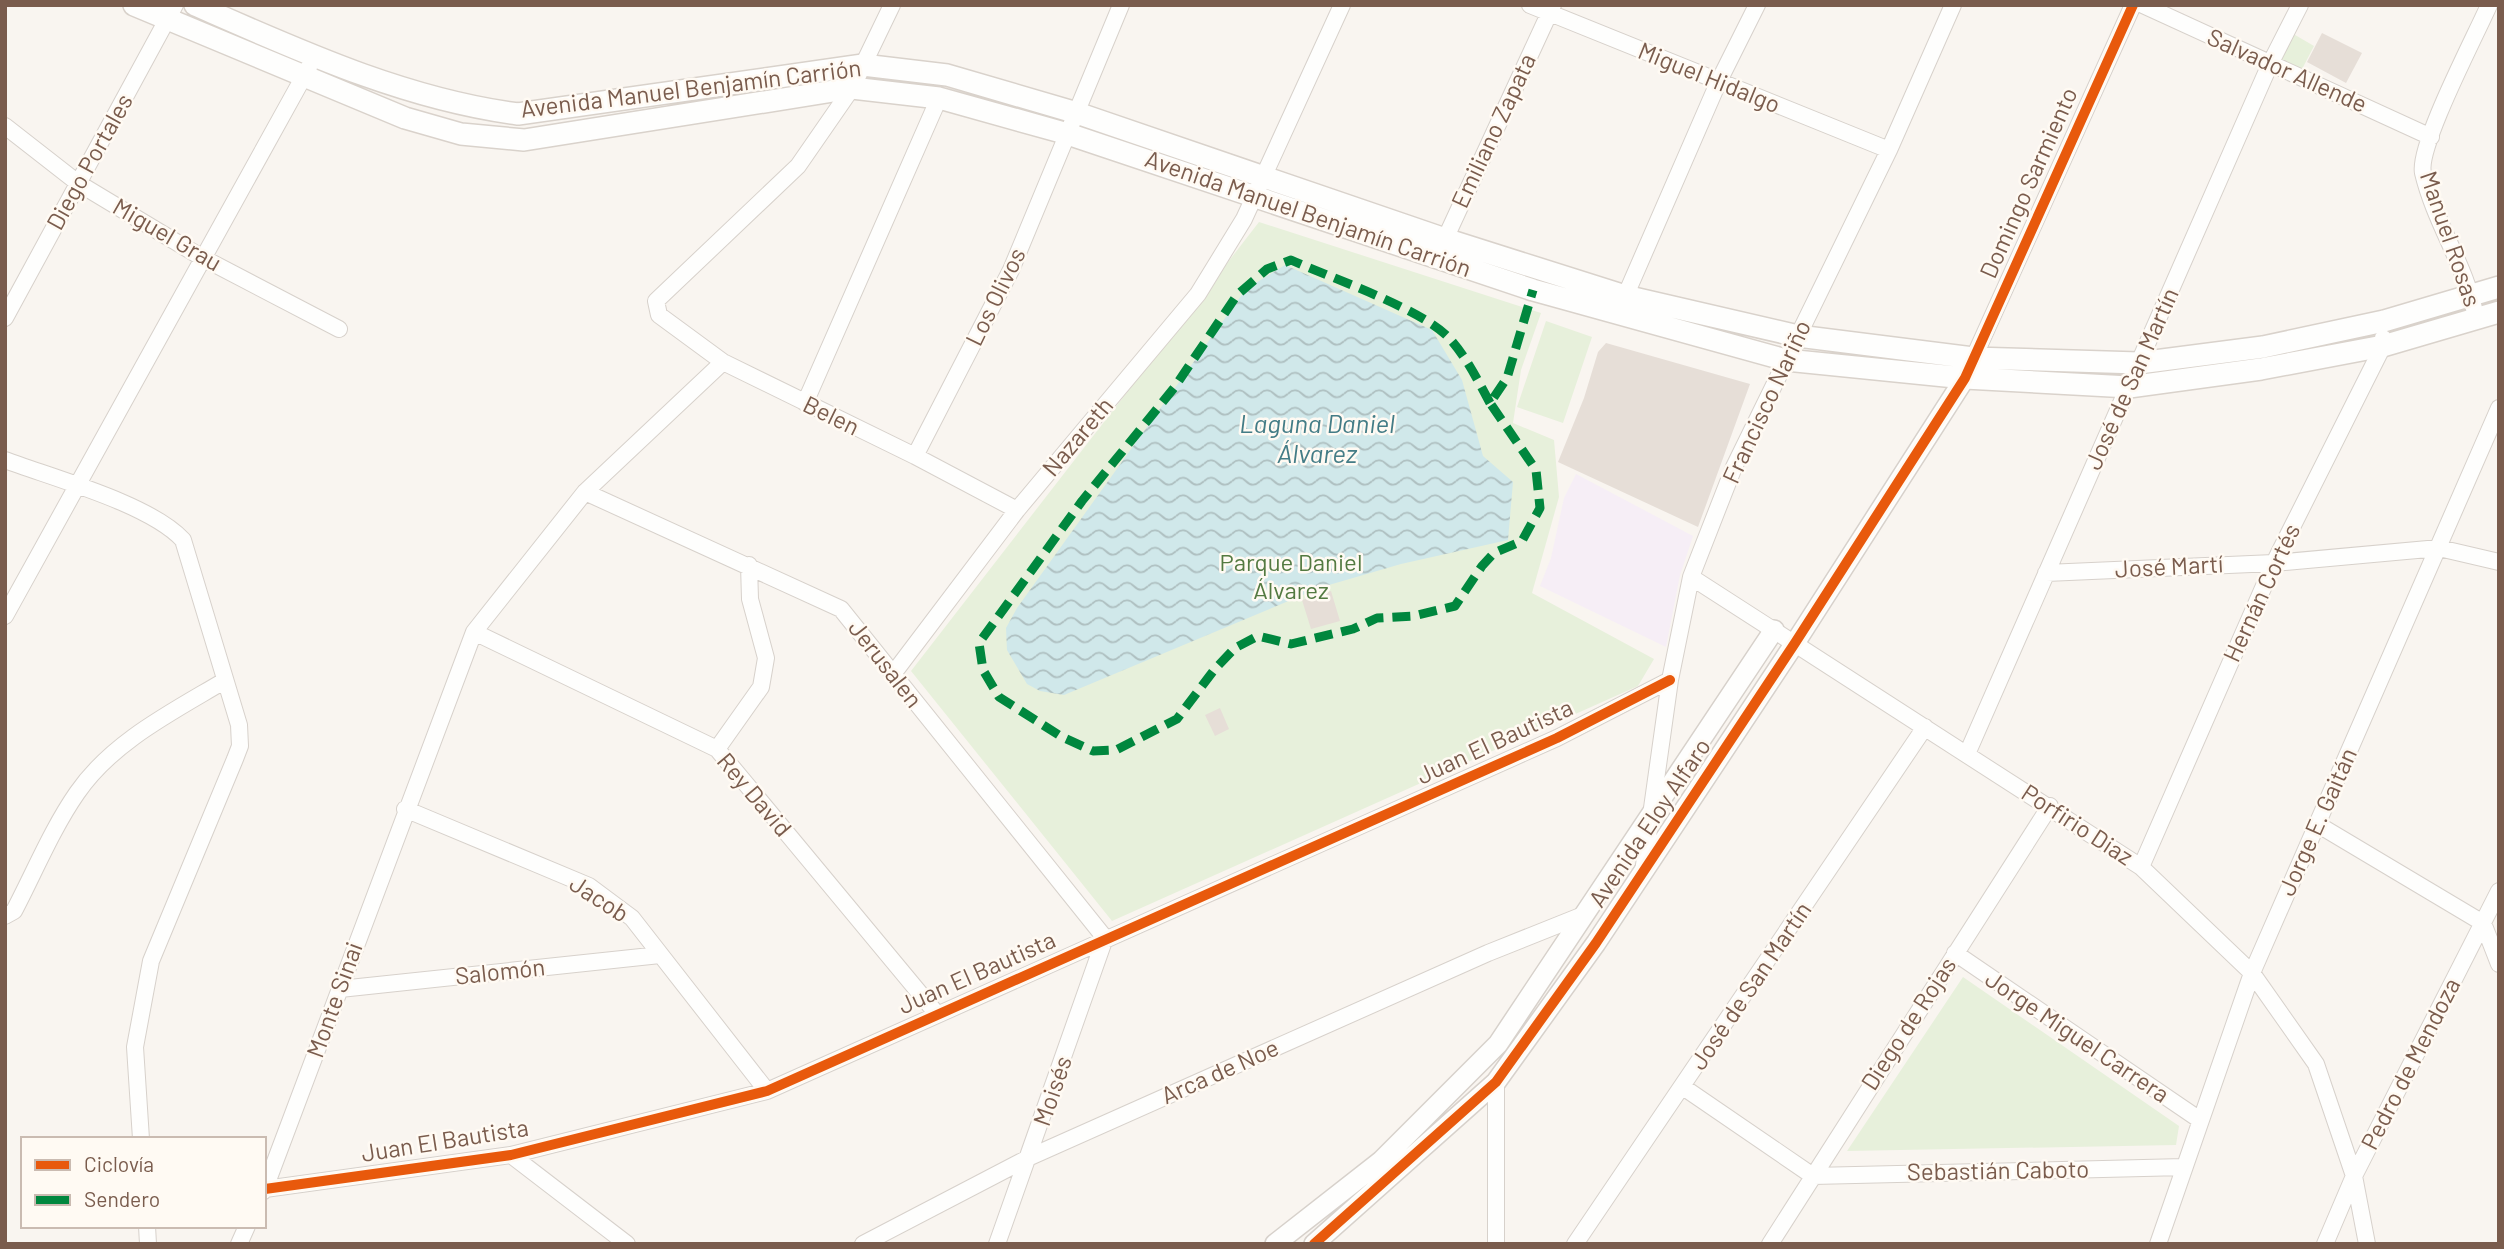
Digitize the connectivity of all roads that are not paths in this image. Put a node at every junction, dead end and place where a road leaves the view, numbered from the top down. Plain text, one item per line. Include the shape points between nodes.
1 (134, 5) edge
2 (195, 5) edge
3 (892, 5) edge
4 (1121, 5) edge
5 (1342, 5) edge
6 (1530, 5) edge
7 (1757, 5) edge
8 (1953, 5) edge
9 (2133, 5) edge
10 (2143, 5) edge
11 (2300, 5) edge
12 (2489, 5) edge
13 (1551, 9) edge
14 (171, 13) edge
15 (314, 55) junction
16 (2270, 64) junction
17 (863, 65) junction
18 (305, 77) junction
19 (1718, 83) junction
20 (852, 88) junction
21 (939, 98) junction
22 (1077, 113) junction
23 (5, 126) edge
24 (1068, 134) junction
25 (2431, 136) junction
26 (1889, 150) junction
27 (1264, 176) junction
28 (78, 183) junction
29 (1255, 196) junction
30 (1441, 248) junction
31 (201, 257) junction
32 (2499, 287) edge
33 (2472, 294) junction
34 (1621, 306) junction
35 (2499, 312) edge
36 (5, 318) edge
37 (2476, 318) junction
38 (2382, 321) junction
39 (339, 329) dead end
40 (1798, 336) junction
41 (2383, 346) junction
42 (1786, 360) junction
43 (723, 362) junction
44 (2139, 363) junction
45 (1969, 368) junction
46 (2129, 387) junction
47 (805, 403) junction
48 (2499, 408) edge
49 (915, 456) junction
50 (5, 460) edge
51 (78, 485) junction
52 (585, 492) junction
53 (1017, 510) junction
54 (2439, 548) junction
55 (2499, 562) edge
56 (2274, 563) junction
57 (749, 565) junction
58 (2046, 573) junction
59 (1691, 577) junction
60 (5, 616) edge
61 (1774, 630) junction
62 (474, 632) junction
63 (1795, 643) junction
64 (893, 674) junction
65 (1670, 680) junction
66 (224, 681) junction
67 (1925, 727) junction
68 (717, 749) junction
69 (1967, 754) junction
70 (2050, 806) junction
71 (405, 809) junction
72 (1648, 820) junction
73 (2317, 824) junction
74 (2141, 867) junction
75 (1643, 872) junction
76 (2499, 891) edge
77 (1583, 915) junction
78 (5, 916) edge
79 (2483, 923) junction
80 (1105, 938) junction
81 (1955, 953) junction
82 (660, 955) junction
83 (2499, 964) edge
84 (2252, 973) junction
85 (340, 989) junction
86 (937, 1014) junction
87 (1496, 1082) junction
88 (1683, 1087) junction
89 (767, 1090) junction
90 (2200, 1120) junction
91 (141, 1137) edge
92 (511, 1155) junction
93 (1030, 1157) junction
94 (2184, 1167) junction
95 (1813, 1176) junction
96 (2354, 1176) junction
97 (266, 1187) edge
98 (266, 1190) edge
99 (246, 1228) edge
100 (239, 1244) edge
101 (627, 1244) edge
102 (863, 1244) edge
103 (998, 1244) edge
104 (1275, 1244) edge
105 (1314, 1244) edge
106 (1496, 1244) edge
107 (1575, 1244) edge
108 (1770, 1244) edge
109 (2158, 1244) edge
110 (2325, 1244) edge
111 (2367, 1244) edge

1 - 14 main road, Avenida Manuel Benjamín Carrión
2 - 15 main road, Avenida Manuel Benjamín Carrión
3 - 17 street
4 - 22 street, Los Olivos
5 - 27 street, Nazareth
6 - 13 street, Miguel Hidalgo
7 - 19 street
8 - 26 street, Francisco Nariño
9 - 45 street, Domingo Sarmiento
10 - 16 street, Salvador Allende
11 - 16 street, José de San Martín
12 - 25 street, Manuel Rosas
13 - 19 street, Miguel Hidalgo
13 - 30 street, Emiliano Zapata
14 - 18 main road, Avenida Manuel Benjamín Carrión
14 - 28 street, Diego Portales
15 - 17 main road, Avenida Manuel Benjamín Carrión via 414,94 518,114
15 - 18 street
16 - 25 street, Salvador Allende
16 - 44 street, José de San Martín
17 - 20 street
17 - 22 main road, Avenida Manuel Benjamín Carrión via 947,75
18 - 20 main road, Avenida Manuel Benjamín Carrión via 405,118 461,134 524,139
18 - 31 street
19 - 26 street, Miguel Hidalgo
19 - 34 street
20 - 21 main road, Avenida Manuel Benjamín Carrión
20 - 43 street, Belen via 797,166 656,301 659,315
21 - 24 main road, Avenida Manuel Benjamín Carrión
21 - 47 street
22 - 24 street, Los Olivos
22 - 27 main road, Avenida Manuel Benjamín Carrión
23 - 28 street, Miguel Grau
24 - 29 main road, Avenida Manuel Benjamín Carrión
24 - 49 street, Los Olivos via 1011,270
25 - 33 street, Manuel Rosas via 2423,173
26 - 40 street, Francisco Nariño
27 - 29 street, Nazareth
27 - 30 main road, Avenida Manuel Benjamín Carrión
28 - 31 street, Miguel Grau
28 - 36 street, Diego Portales
29 - 30 main road, Avenida Manuel Benjamín Carrión
29 - 53 street, Nazareth via 1198,294
30 - 34 main road, Avenida Manuel Benjamín Carrión
31 - 39 street, Miguel Grau
31 - 51 street
32 - 33 main road, Avenida Manuel Benjamín Carrión
33 - 37 street, Manuel Rosas
33 - 38 main road, Avenida Manuel Benjamín Carrión
34 - 40 main road, Avenida Manuel Benjamín Carrión
34 - 42 main road, Avenida Manuel Benjamín Carrión
35 - 37 main road, Avenida Manuel Benjamín Carrión
37 - 41 main road, Avenida Manuel Benjamín Carrión
38 - 41 street, Hernán Cortés
38 - 44 main road, Avenida Manuel Benjamín Carrión via 2263,347
40 - 42 street, Francisco Nariño
40 - 45 main road, Avenida Manuel Benjamín Carrión
41 - 46 main road, Avenida Manuel Benjamín Carrión
41 - 56 street, Hernán Cortés
42 - 45 main road, Avenida Manuel Benjamín Carrión
42 - 59 street, Francisco Nariño via 1734,467
43 - 47 street, Belen
43 - 52 street, Monte Sinai
44 - 45 main road, Avenida Manuel Benjamín Carrión
44 - 46 street, José de San Martín
45 - 46 main road, Avenida Manuel Benjamín Carrión
45 - 63 street, Avenida Eloy Alfaro
46 - 58 street, José de San Martín
47 - 49 street, Belen
48 - 54 street, Jorge E. Gaitán
49 - 53 street, Belen
50 - 51 street
51 - 60 street
51 - 66 street via 169,525 183,540
52 - 57 street, Jerusalen
52 - 62 street, Monte Sinai
53 - 64 street, Nazareth
54 - 55 street, José Martí
54 - 56 street, José Martí
54 - 73 street, Jorge E. Gaitán
56 - 58 street, José Martí
56 - 74 street, Hernán Cortés
57 - 64 street, Jerusalen via 841,608
57 - 68 street via 750,599 766,658 761,687
58 - 69 street, José de San Martín
59 - 61 street, Porfirio Diaz
59 - 65 street, Francisco Nariño
61 - 63 street, Porfirio Diaz
61 - 72 street, Avenida Eloy Alfaro
62 - 68 street, Rey David
62 - 71 street, Monte Sinai
63 - 67 street, Porfirio Diaz
63 - 75 street, Avenida Eloy Alfaro
64 - 80 street, Jerusalen
65 - 72 street, Francisco Nariño
65 - 80 street, Juan El Bautista via 1557,738
66 - 78 street via 151,725 107,759 77,793 14,911
66 - 91 street via 239,725 240,746 151,961 135,1046
67 - 69 street, Porfirio Diaz
67 - 88 street, José de San Martín
68 - 86 street, Rey David
69 - 70 street, Porfirio Diaz
70 - 74 street, Porfirio Diaz
70 - 81 street, Diego de Rojas
71 - 82 street, Jacob via 589,886 632,918
71 - 85 street, Monte Sinai
72 - 75 street, Francisco Nariño
72 - 77 street, Avenida Eloy Alfaro
73 - 79 street
73 - 84 street, Jorge E. Gaitán
74 - 84 street, Porfirio Diaz
75 - 87 street, Avenida Eloy Alfaro
76 - 79 street, Pedro de Mendoza
77 - 93 street, Arca de Noe
77 - 104 street, Avenida Eloy Alfaro via 1498,1044 1381,1161
79 - 83 street
79 - 96 street, Pedro de Mendoza
80 - 86 street, Juan El Bautista
80 - 93 street, Moisés
81 - 90 street, Jorge Miguel Carrera
81 - 95 street, Diego de Rojas
82 - 85 street, Salomón
82 - 89 street, Jacob
84 - 90 street, Jorge E. Gaitán
84 - 96 street, Porfirio Diaz via 2316,1064
85 - 97 street, Monte Sinai
86 - 89 street, Juan El Bautista
87 - 105 street, Avenida Eloy Alfaro
87 - 106 street
88 - 95 street
88 - 107 street, José de San Martín
89 - 92 street, Juan El Bautista
90 - 94 street, Jorge E. Gaitán
92 - 98 street, Juan El Bautista
92 - 101 street
93 - 102 street, Arca de Noe
93 - 103 street, Moisés
94 - 95 street, Sebastián Caboto
94 - 109 street, Jorge E. Gaitán
95 - 108 street, Diego de Rojas
96 - 110 street
96 - 111 street, Pedro de Mendoza
99 - 100 street

